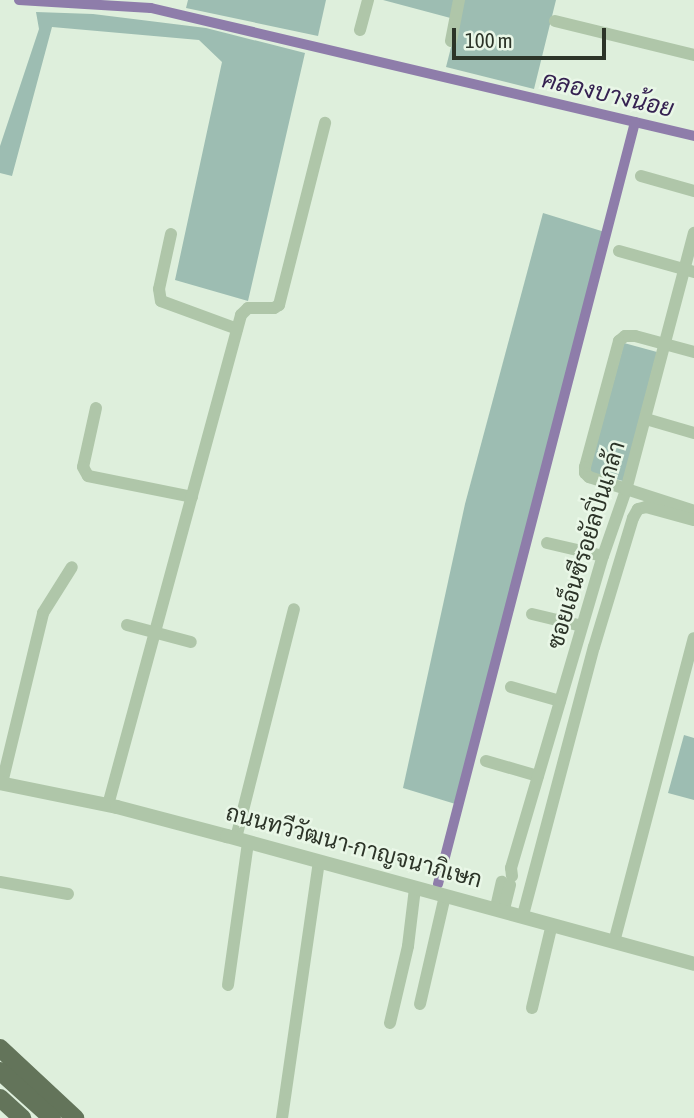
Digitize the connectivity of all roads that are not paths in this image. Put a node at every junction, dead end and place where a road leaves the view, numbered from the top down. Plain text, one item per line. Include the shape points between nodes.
1 (368, 0) edge
2 (459, 0) edge
3 (555, 21) dead end
4 (360, 30) dead end
5 (451, 41) dead end
6 (694, 55) edge
7 (325, 123) dead end
8 (641, 176) dead end
9 (694, 191) edge
10 (694, 233) edge
11 (171, 234) dead end
12 (619, 251) dead end
13 (689, 270) edge
14 (237, 328) junction
15 (664, 344) junction
16 (694, 352) edge
17 (96, 408) dead end
18 (646, 419) junction
19 (694, 433) edge
20 (626, 491) junction
21 (192, 497) junction
22 (694, 511) edge
23 (694, 520) edge
24 (547, 543) dead end
25 (603, 556) junction
26 (72, 567) dead end
27 (294, 608) dead end
28 (533, 614) dead end
29 (127, 625) dead end
30 (582, 626) junction
31 (155, 632) junction
32 (694, 638) edge
33 (191, 642) dead end
34 (512, 688) dead end
35 (560, 701) junction
36 (486, 761) dead end
37 (538, 776) junction
38 (1, 783) edge
39 (108, 805) junction
40 (242, 840) junction
41 (319, 862) junction
42 (0, 882) edge
43 (415, 888) junction
44 (68, 894) dead end
45 (445, 897) junction
46 (500, 908) junction
47 (523, 915) junction
48 (552, 924) junction
49 (614, 942) junction
50 (694, 964) edge
51 (228, 985) dead end
52 (420, 1004) dead end
53 (532, 1008) dead end
54 (390, 1023) dead end
55 (0, 1048) edge
56 (0, 1071) edge
57 (0, 1098) edge
58 (22, 1118) edge
59 (52, 1118) edge
60 (75, 1118) edge
61 (282, 1118) edge

1 - 4 street
2 - 5 street
3 - 6 street
7 - 14 street via 279,305 248,308
8 - 9 street
10 - 13 street, ซอยเอ็นซีรอยัลปิ่นเกล้า
11 - 14 street via 159,289 162,301
12 - 13 street
13 - 15 street, ซอยเอ็นซีรอยัลปิ่นเกล้า
14 - 21 street
15 - 16 street
15 - 18 street, ซอยเอ็นซีรอยัลปิ่นเกล้า
15 - 20 street via 635,336 619,341 585,467 589,477
17 - 21 street via 83,467 88,476
18 - 19 street
18 - 20 street, ซอยเอ็นซีรอยัลปิ่นเกล้า
20 - 22 street
20 - 25 street, ซอยเอ็นซีรอยัลปิ่นเกล้า
21 - 31 street
23 - 47 street via 646,507 638,509 633,518
24 - 25 street
25 - 30 street, ซอยเอ็นซีรอยัลปิ่นเกล้า
26 - 38 street via 43,613
27 - 40 street
28 - 30 street
29 - 31 street
30 - 35 street, ซอยเอ็นซีรอยัลปิ่นเกล้า
31 - 33 street
31 - 39 street
32 - 49 street
34 - 35 street
35 - 37 street, ซอยเอ็นซีรอยัลปิ่นเกล้า
36 - 37 street
37 - 46 street, ซอยเอ็นซีรอยัลปิ่นเกล้า
38 - 39 street, ถนนทวีวัฒนา-กาญจนาภิเษก
39 - 40 street, ถนนทวีวัฒนา-กาญจนาภิเษก
40 - 41 street, ถนนทวีวัฒนา-กาญจนาภิเษก
40 - 51 street
41 - 43 street, ถนนทวีวัฒนา-กาญจนาภิเษก
41 - 61 street
42 - 44 street
43 - 45 street, ถนนทวีวัฒนา-กาญจนาภิเษก
43 - 54 street via 408,946
45 - 46 street, ถนนทวีวัฒนา-กาญจนาภิเษก
45 - 52 street
46 - 47 street, ถนนทวีวัฒนา-กาญจนาภิเษก
47 - 48 street, ถนนทวีวัฒนา-กาญจนาภิเษก
48 - 49 street, ถนนทวีวัฒนา-กาญจนาภิเษก
48 - 53 street
49 - 50 street, ถนนทวีวัฒนา-กาญจนาภิเษก
55 - 60 main road
56 - 59 main road
57 - 58 main road

